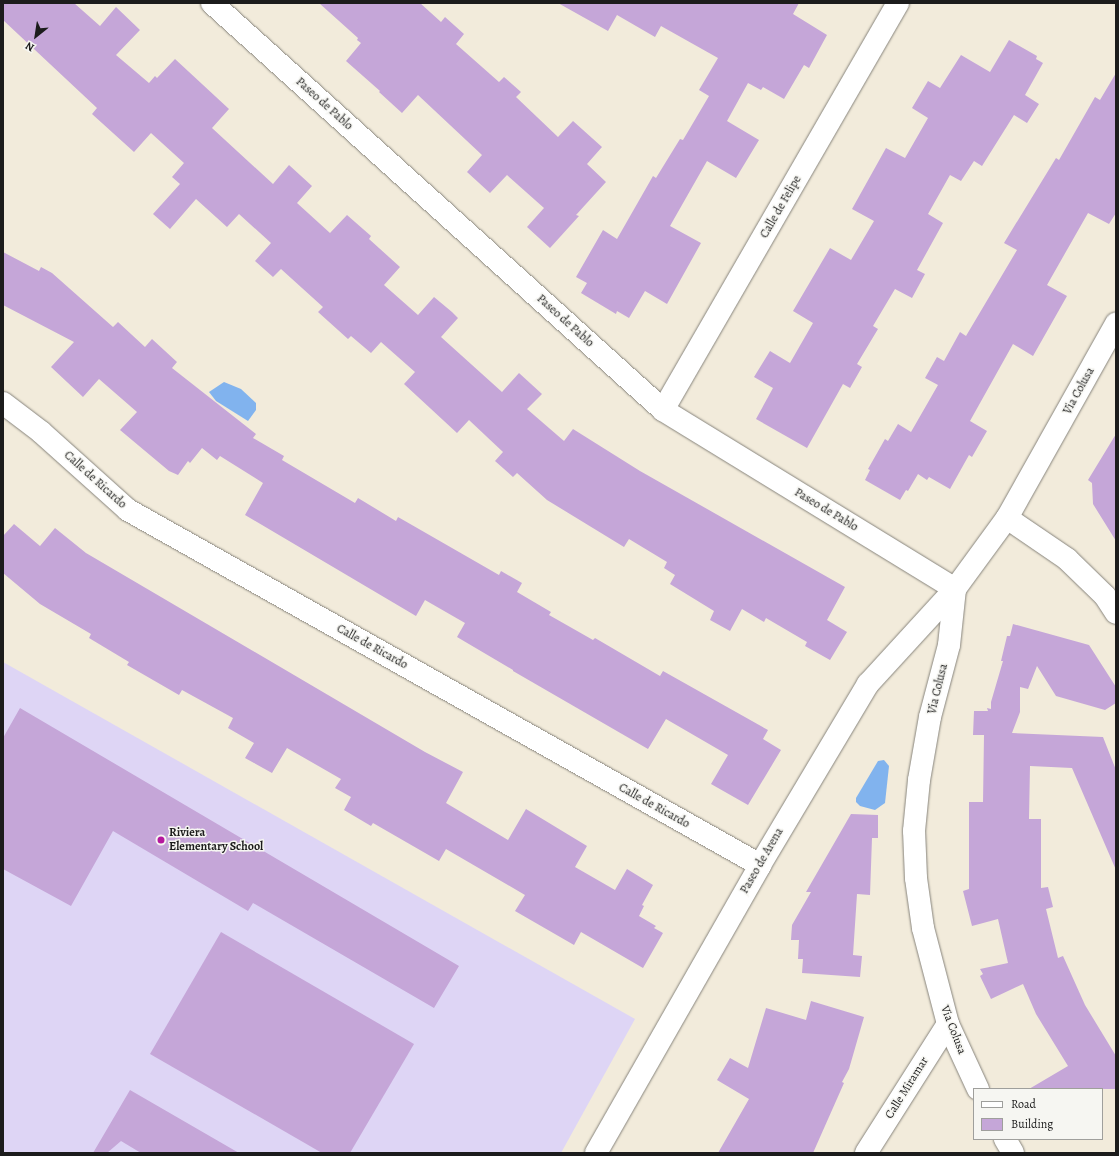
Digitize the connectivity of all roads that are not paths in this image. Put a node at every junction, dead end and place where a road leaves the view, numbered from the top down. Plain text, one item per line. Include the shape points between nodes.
1 (212, 3) edge
2 (898, 3) edge
3 (1116, 324) edge
4 (3, 402) edge
5 (663, 410) junction
6 (1007, 518) junction
7 (956, 589) junction
8 (1116, 613) edge
9 (760, 865) junction
10 (948, 1024) junction
11 (978, 1088) edge
12 (1006, 1140) edge
13 (596, 1153) edge
14 (866, 1153) edge
15 (1013, 1153) edge

1 - 5 street, Paseo de Pablo
2 - 5 street, Calle de Felipe
3 - 6 street, Via Colusa
4 - 9 street, Calle de Ricardo via 41,432 128,510
5 - 7 street, Paseo de Pablo
6 - 7 street, Via Colusa
6 - 8 street via 1068,559 1104,596
7 - 9 street, Paseo de Arena via 868,684
7 - 10 street, Via Colusa via 949,645 930,717 919,780 914,831 916,878 924,928
9 - 13 street, Paseo de Arena
10 - 11 street, Via Colusa
10 - 14 street, Calle Miramar
12 - 15 street

